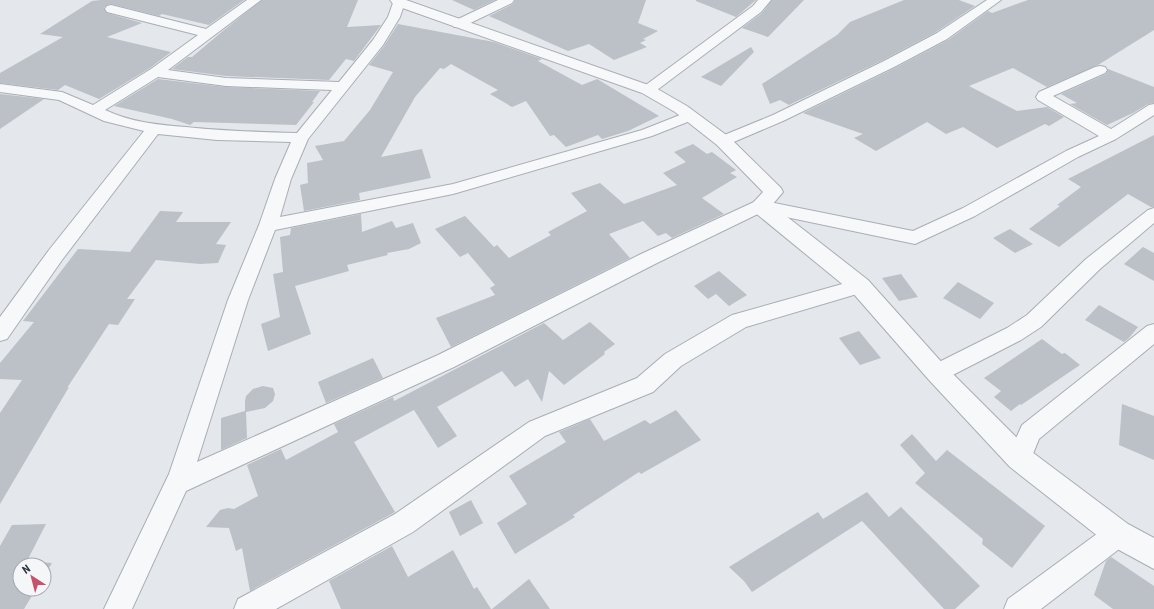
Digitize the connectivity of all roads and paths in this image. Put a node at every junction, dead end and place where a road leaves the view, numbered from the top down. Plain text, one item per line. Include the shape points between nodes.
1 (255, 0) edge
2 (508, 0) edge
3 (765, 0) edge
4 (995, 0) edge
5 (398, 1) edge
6 (111, 9) dead end
7 (458, 24) junction
8 (209, 34) junction
9 (1100, 70) dead end
10 (156, 72) junction
11 (343, 86) junction
12 (0, 88) edge
13 (648, 90) junction
14 (1154, 108) edge
15 (94, 111) junction
16 (690, 116) junction
17 (154, 129) junction
18 (1111, 136) junction
19 (301, 138) junction
20 (723, 141) junction
21 (760, 206) junction
22 (1154, 214) edge
23 (268, 225) junction
24 (860, 286) junction
25 (1154, 332) edge
26 (0, 333) edge
27 (937, 373) junction
28 (1019, 458) junction
29 (176, 483) junction
30 (1118, 534) junction
31 (1154, 554) edge
32 (118, 609) edge
33 (248, 609) edge
34 (1018, 609) edge

1 - 8 street
2 - 7 street
3 - 13 street via 757,9
4 - 20 street via 942,36 889,64 778,118
5 - 7 street
5 - 11 street via 394,17 382,36
6 - 8 street
7 - 13 street
8 - 10 street
9 - 18 street via 1043,97
10 - 11 street via 226,82
10 - 15 street
11 - 19 street
12 - 15 street via 62,96
13 - 16 street
14 - 18 street
15 - 17 street via 109,118
16 - 20 street
16 - 23 street via 647,132 488,180
17 - 19 street via 217,135
17 - 26 street via 19,304
18 - 21 street via 1072,154 969,212 915,238
19 - 23 street via 283,179
20 - 21 street via 774,192
21 - 24 street
21 - 29 street via 648,259 446,361
22 - 27 street via 1093,264 1034,322
23 - 29 street via 238,300
24 - 27 street
24 - 33 street via 739,321 673,360 644,385 537,430 404,522
25 - 28 street via 1030,432
27 - 28 street
28 - 30 street
29 - 32 street
30 - 31 street
30 - 34 street

